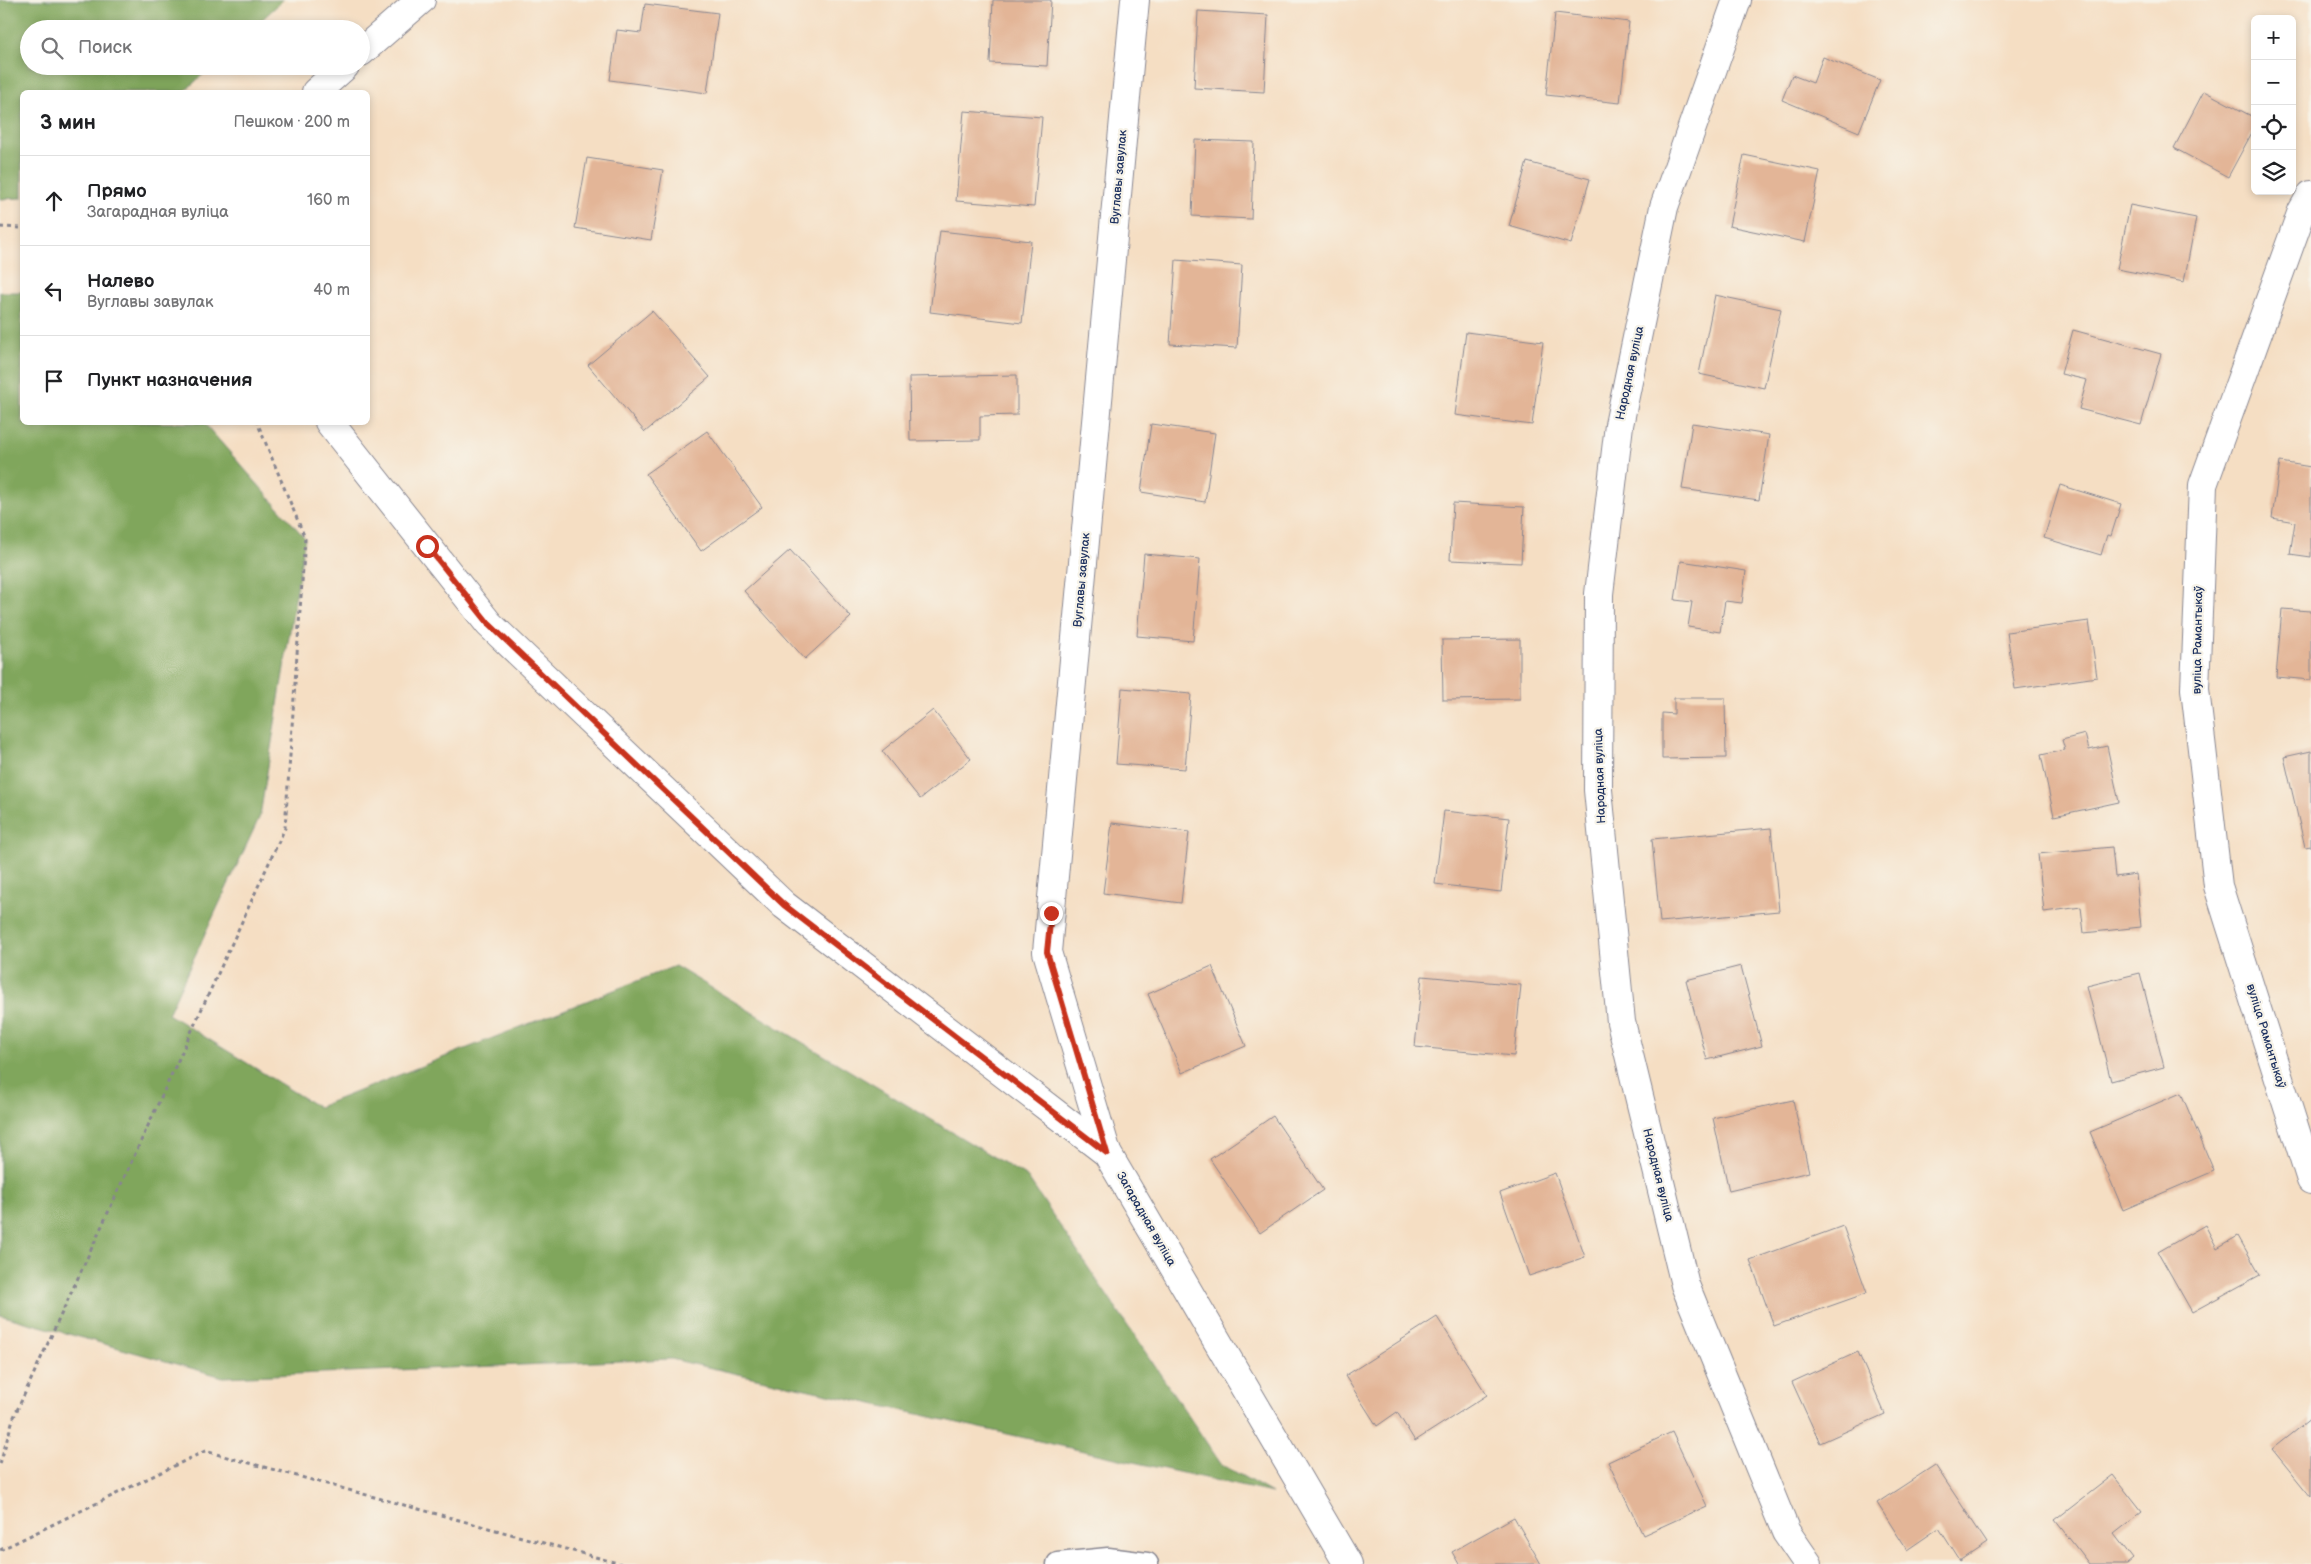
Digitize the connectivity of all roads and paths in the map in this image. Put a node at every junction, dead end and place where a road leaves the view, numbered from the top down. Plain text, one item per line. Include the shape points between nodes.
1 (421, 0) edge
2 (1135, 0) edge
3 (1737, 0) edge
4 (370, 44) edge
5 (335, 75) edge
6 (318, 90) edge
7 (2311, 195) edge
8 (0, 227) edge
9 (20, 228) edge
10 (258, 425) edge
11 (331, 425) edge
12 (1107, 1153) junction
13 (2311, 1180) edge
14 (0, 1464) edge
15 (0, 1550) edge
16 (621, 1564) edge
17 (1058, 1564) edge
18 (1147, 1564) edge
19 (1348, 1564) edge
20 (1808, 1564) edge

1 - 4 street
2 - 12 street, Вуглавы завулак via 1047,952
3 - 20 street, Народная вуліца via 1664,208 1619,425 1599,594 1598,790 1621,1022 1685,1285 1786,1532
5 - 6 street
7 - 13 street, вуліца Рамантыкаў via 2302,211 2203,486 2195,689 2218,886
8 - 9 path
10 - 14 path via 305,538 285,828 13,1419
11 - 12 street, Загарадная вуліца via 489,624 784,905
12 - 19 street, Загарадная вуліца
15 - 16 path via 204,1451
17 - 18 lane via 1108,1559

